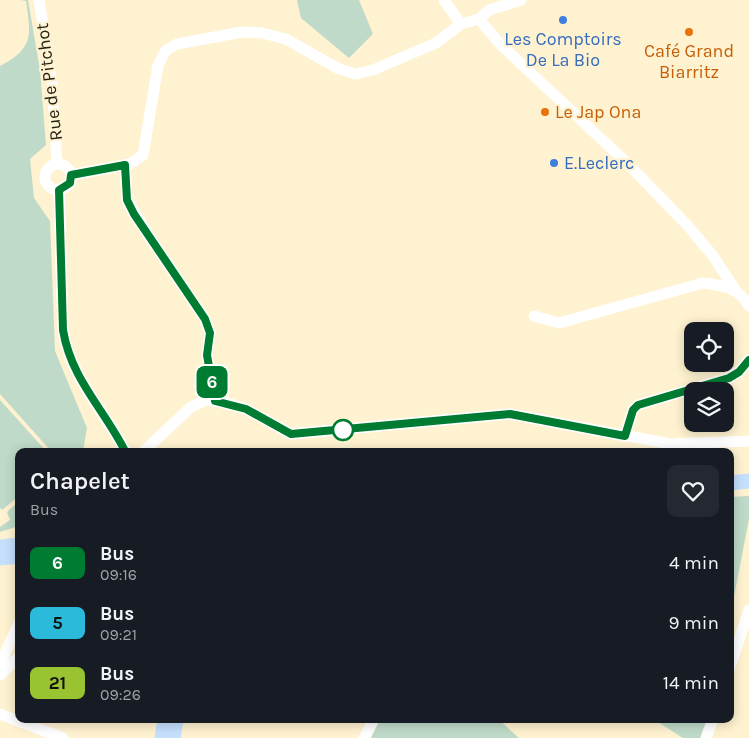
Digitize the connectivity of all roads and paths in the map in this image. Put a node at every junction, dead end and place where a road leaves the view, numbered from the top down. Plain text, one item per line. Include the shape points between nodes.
1 (38, 0) edge
2 (444, 0) edge
3 (521, 0) edge
4 (479, 19) junction
5 (461, 24) junction
6 (57, 164) junction
7 (125, 165) junction
8 (71, 175) junction
9 (59, 190) junction
10 (154, 244) dead end
11 (736, 291) junction
12 (749, 306) edge
13 (534, 316) dead end
14 (749, 360) edge
15 (114, 434) junction
16 (625, 436) junction
17 (749, 441) edge
18 (117, 448) edge
19 (123, 448) edge
20 (147, 448) edge
21 (749, 482) edge
22 (734, 483) edge
23 (15, 545) edge
24 (0, 547) edge
25 (15, 556) edge
26 (0, 558) edge
27 (749, 610) edge
28 (15, 634) edge
29 (734, 655) edge
30 (15, 660) edge
31 (1, 670) edge
32 (0, 714) edge
33 (15, 720) edge
34 (24, 723) edge
35 (164, 723) edge
36 (175, 723) edge
37 (372, 723) edge
38 (712, 723) edge
39 (63, 738) edge
40 (162, 738) edge
41 (173, 738) edge
42 (364, 738) edge
43 (706, 738) edge

1 - 6 street, Rue de Pitchot via 52,83
2 - 5 street
3 - 4 street via 489,10
4 - 5 street
4 - 11 street via 500,44 678,214 713,256
5 - 7 street via 436,43 373,70 355,74 337,68 286,39 262,33 242,32 177,44 166,50 158,65 143,155
6 - 8 street via 65,166
6 - 9 street via 47,170 45,178 51,188
7 - 8 street
7 - 10 street via 127,200
8 - 9 street via 70,183
9 - 15 street via 66,351
11 - 12 street
11 - 13 street via 726,286 703,283 559,323
14 - 16 street via 729,378 638,405 633,410
15 - 18 street
15 - 19 street
16 - 17 street via 670,444
16 - 20 street via 510,414 291,434 246,409 206,400 191,406
21 - 22 main road
23 - 24 main road
25 - 26 main road
27 - 29 street
28 - 31 street
30 - 31 street
32 - 33 street
34 - 39 street
35 - 40 main road
36 - 41 main road
37 - 42 street
38 - 43 street

